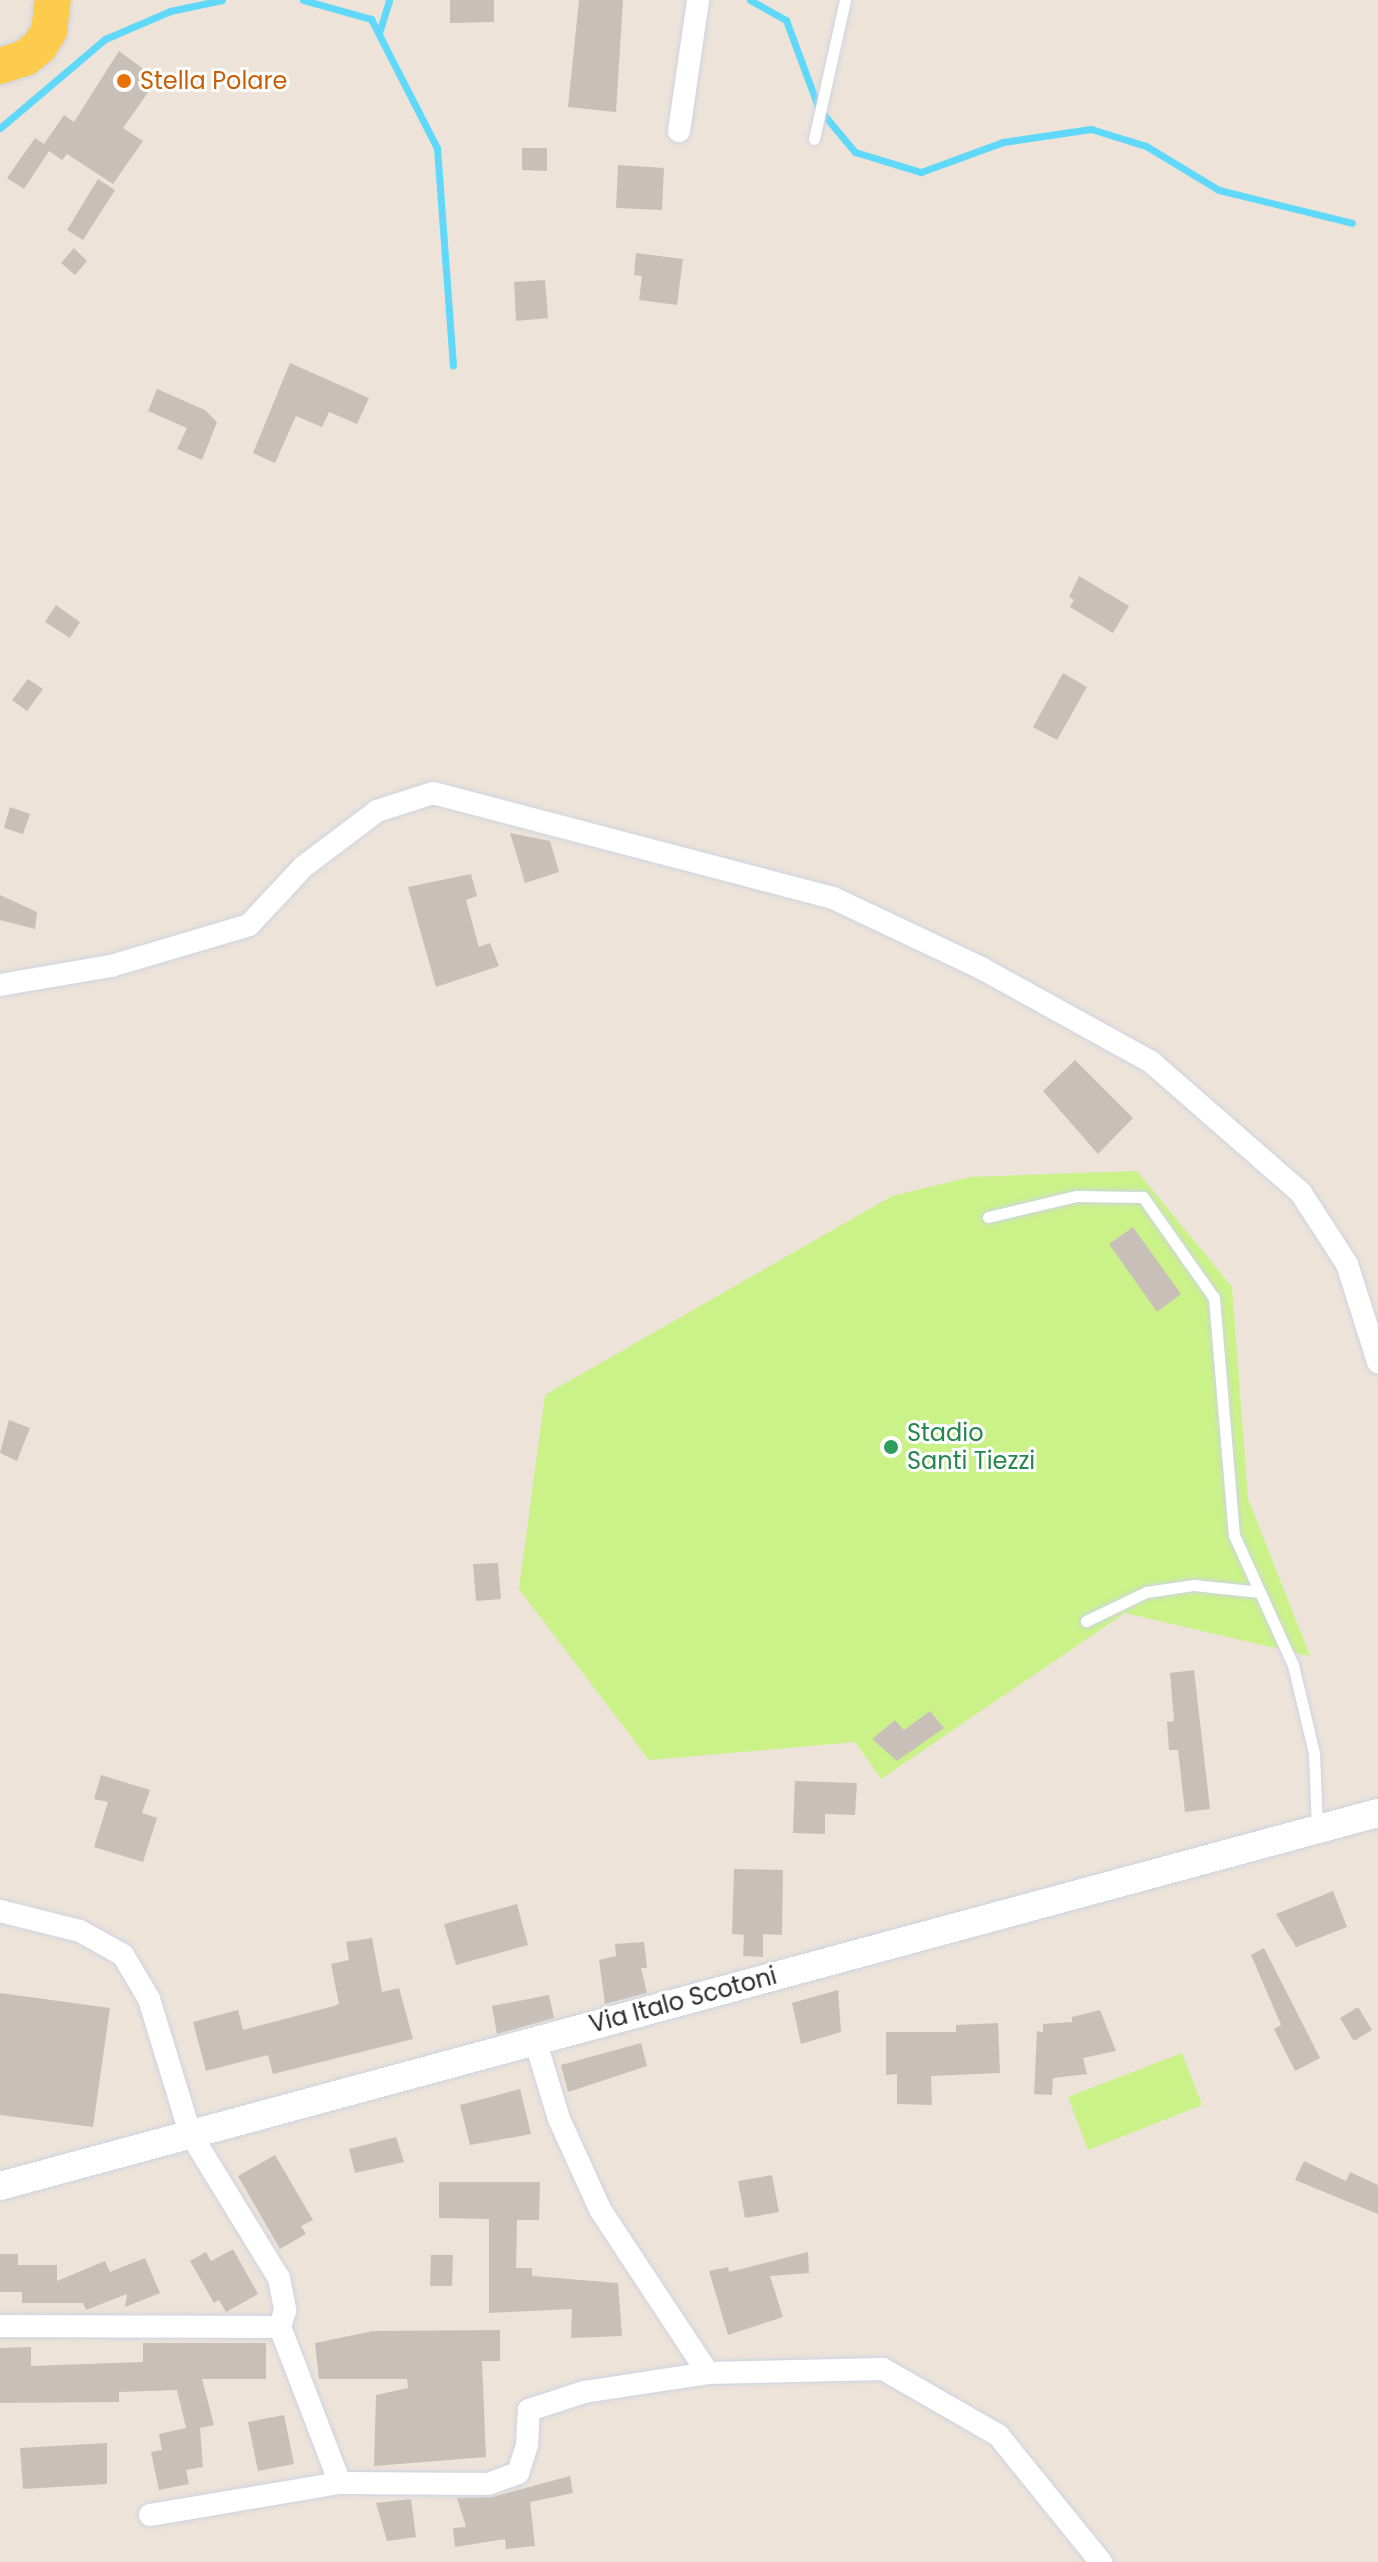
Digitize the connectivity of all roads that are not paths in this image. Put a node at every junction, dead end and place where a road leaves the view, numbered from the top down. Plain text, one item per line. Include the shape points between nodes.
1 (75, 0) edge
2 (698, 0) edge
3 (845, 0) edge
4 (51, 16) edge
5 (12, 62) edge
6 (0, 90) edge
7 (679, 131) dead end
8 (814, 139) dead end
9 (0, 985) edge
10 (988, 1217) dead end
11 (1378, 1362) edge
12 (1260, 1592) junction
13 (1086, 1621) dead end
14 (1374, 1819) edge
15 (1317, 1830) junction
16 (0, 1911) edge
17 (535, 2040) junction
18 (190, 2133) junction
19 (0, 2186) edge
20 (0, 2326) edge
21 (280, 2327) junction
22 (708, 2373) junction
23 (340, 2483) junction
24 (150, 2515) dead end
25 (1101, 2562) edge

1 - 4 main road
2 - 7 street
3 - 8 lane
4 - 5 main road
5 - 6 main road
9 - 11 street via 111,966 249,925 303,867 377,811 433,793 833,898 981,968 1151,1062 1301,1193 1347,1264
10 - 12 lane via 1076,1196 1143,1197 1214,1298 1234,1535
12 - 13 lane via 1194,1585 1146,1592
12 - 15 lane via 1293,1665 1314,1753
14 - 15 street, Via Italo Scotoni
15 - 17 street, Via Italo Scotoni
16 - 18 street via 80,1931 123,1955 149,1999
17 - 18 street, Via Italo Scotoni
17 - 22 street via 559,2119 601,2211
18 - 19 street, Via Italo Scotoni
18 - 21 street via 279,2278 285,2310
20 - 21 street
21 - 23 street
22 - 23 street via 584,2392 529,2410 527,2445 518,2473 488,2484
22 - 25 street via 883,2369 998,2435
23 - 24 street

